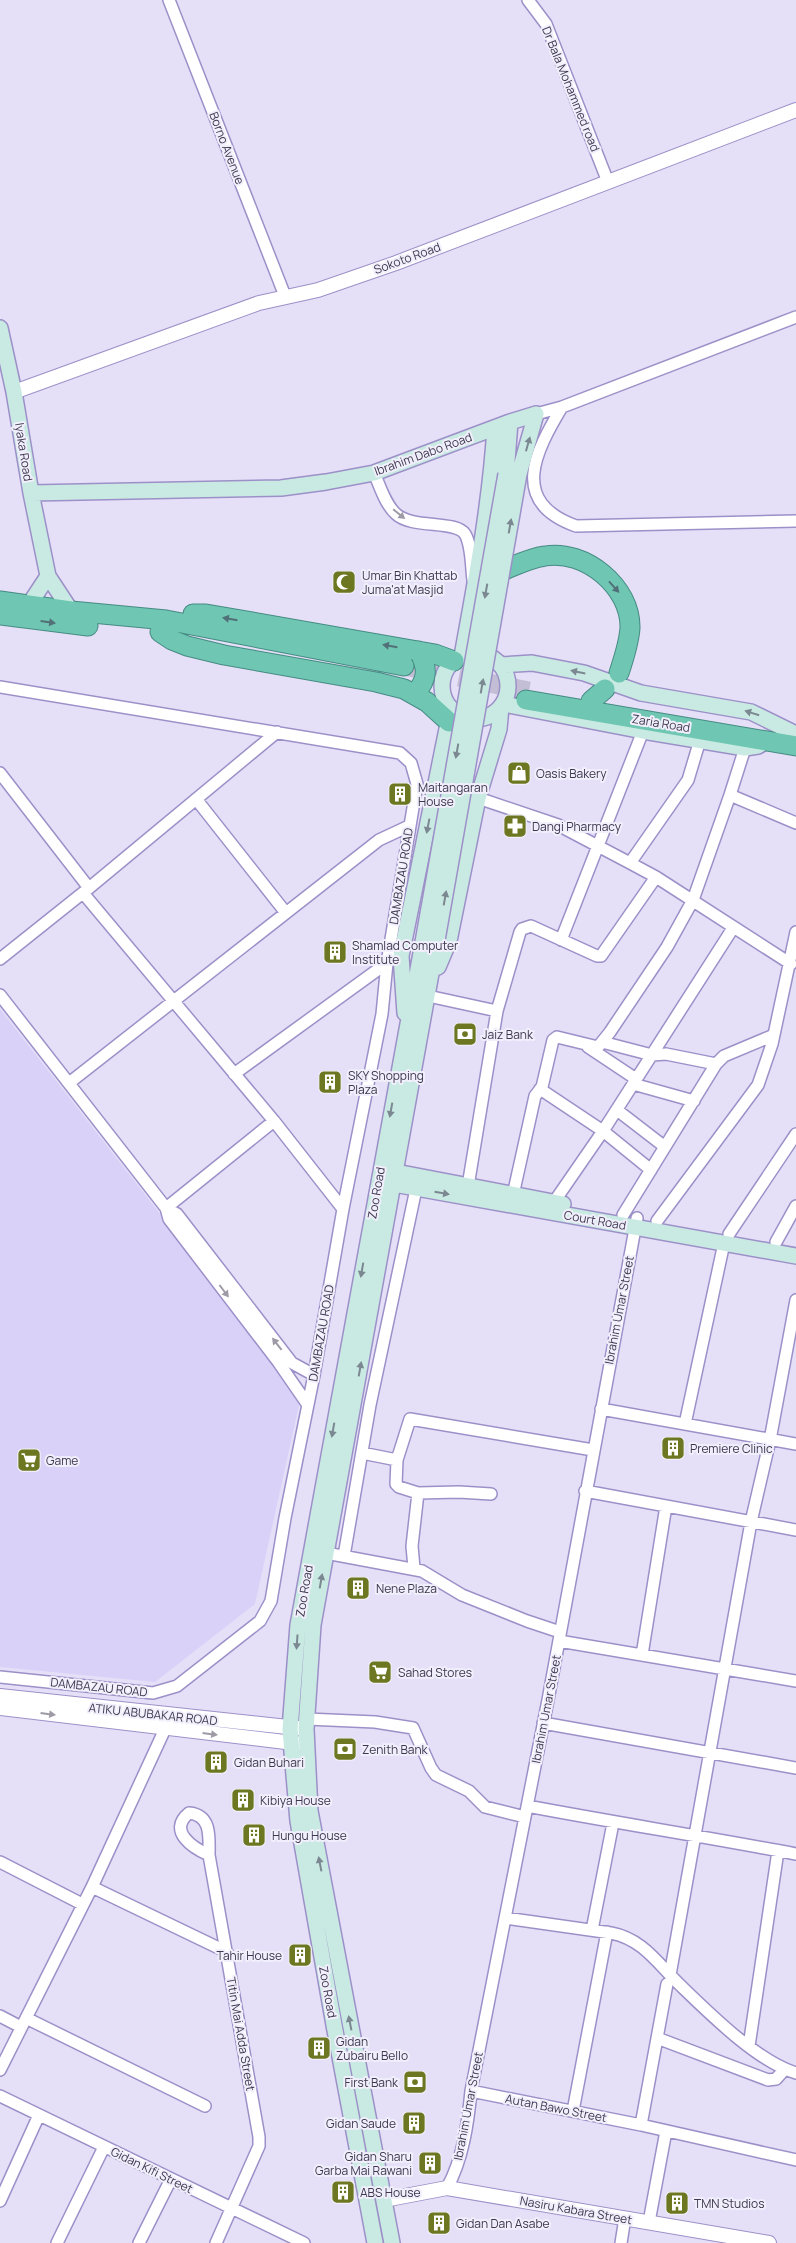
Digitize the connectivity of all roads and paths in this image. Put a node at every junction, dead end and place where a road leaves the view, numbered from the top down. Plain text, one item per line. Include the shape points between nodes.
1 (169, 0) edge
2 (528, 0) edge
3 (796, 110) edge
4 (608, 182) junction
5 (285, 296) junction
6 (796, 316) edge
7 (0, 328) edge
8 (14, 392) junction
9 (562, 407) junction
10 (536, 414) junction
11 (510, 422) junction
12 (495, 428) junction
13 (374, 473) junction
14 (513, 474) junction
15 (31, 493) junction
16 (796, 521) edge
17 (502, 571) junction
18 (48, 576) junction
19 (474, 586) junction
20 (0, 601) edge
21 (29, 605) junction
22 (71, 611) junction
23 (0, 615) edge
24 (163, 626) junction
25 (419, 651) junction
26 (458, 658) junction
27 (500, 665) junction
28 (403, 672) tunnel mouth
29 (619, 673) dead end
30 (0, 687) edge
31 (415, 694) junction
32 (503, 706) junction
33 (450, 715) junction
34 (643, 731) junction
35 (277, 732) junction
36 (796, 735) edge
37 (700, 740) junction
38 (766, 741) junction
39 (796, 746) edge
40 (745, 748) junction
41 (0, 773) edge
42 (730, 795) junction
43 (478, 798) junction
44 (196, 799) junction
45 (796, 823) edge
46 (409, 826) junction
47 (598, 846) junction
48 (630, 863) junction
49 (656, 877) junction
50 (86, 891) junction
51 (693, 900) junction
52 (286, 913) junction
53 (733, 928) junction
54 (796, 932) edge
55 (561, 940) junction
56 (430, 944) junction
57 (0, 959) edge
58 (387, 963) junction
59 (792, 970) edge
60 (429, 990) junction
61 (0, 995) edge
62 (174, 1002) junction
63 (498, 1011) junction
64 (406, 1029) junction
65 (774, 1036) junction
66 (602, 1042) junction
67 (586, 1045) junction
68 (652, 1055) junction
69 (716, 1064) junction
70 (234, 1074) junction
71 (635, 1082) junction
72 (69, 1083) junction
73 (540, 1089) junction
74 (694, 1101) junction
75 (616, 1110) junction
76 (274, 1121) junction
77 (603, 1130) junction
78 (796, 1134) edge
79 (665, 1147) junction
80 (650, 1170) junction
81 (395, 1178) junction
82 (468, 1186) junction
83 (416, 1188) junction
84 (514, 1195) junction
85 (554, 1202) junction
86 (796, 1206) edge
87 (166, 1208) junction
88 (342, 1209) junction
89 (632, 1220) junction
90 (657, 1221) junction
91 (727, 1238) junction
92 (776, 1242) junction
93 (796, 1246) edge
94 (796, 1256) edge
95 (374, 1290) junction
96 (394, 1293) junction
97 (796, 1300) edge
98 (314, 1375) junction
99 (354, 1403) junction
100 (308, 1405) junction
101 (370, 1405) junction
102 (601, 1409) junction
103 (685, 1424) junction
104 (770, 1440) junction
105 (796, 1444) edge
106 (593, 1450) junction
107 (362, 1453) junction
108 (397, 1460) junction
109 (585, 1491) junction
110 (418, 1493) junction
111 (491, 1494) dead end
112 (666, 1506) junction
113 (750, 1522) junction
114 (796, 1530) edge
115 (326, 1554) junction
116 (344, 1556) junction
117 (414, 1568) junction
118 (559, 1636) junction
119 (642, 1655) junction
120 (724, 1669) junction
121 (0, 1677) edge
122 (796, 1681) edge
123 (86, 1686) junction
124 (0, 1696) edge
125 (82, 1706) junction
126 (0, 1708) edge
127 (543, 1723) junction
128 (164, 1729) junction
129 (306, 1731) junction
130 (290, 1736) junction
131 (709, 1752) junction
132 (796, 1768) edge
133 (526, 1811) junction
134 (613, 1822) junction
135 (695, 1834) junction
136 (778, 1851) junction
137 (796, 1854) edge
138 (209, 1855) dead end
139 (0, 1862) edge
140 (92, 1887) junction
141 (82, 1904) junction
142 (505, 1918) junction
143 (592, 1930) junction
144 (607, 1932) junction
145 (227, 1952) junction
146 (668, 1980) junction
147 (0, 2016) edge
148 (24, 2023) junction
149 (657, 2038) junction
150 (749, 2046) junction
151 (0, 2070) edge
152 (784, 2070) junction
153 (796, 2074) edge
154 (471, 2091) junction
155 (0, 2096) edge
156 (205, 2106) dead end
157 (574, 2112) junction
158 (39, 2115) junction
159 (641, 2125) junction
160 (666, 2131) junction
161 (104, 2146) junction
162 (796, 2160) edge
163 (171, 2179) junction
164 (447, 2188) junction
165 (384, 2200) junction
166 (0, 2201) edge
167 (232, 2208) junction
168 (625, 2218) junction
169 (649, 2222) junction
170 (57, 2243) edge
171 (139, 2243) edge
172 (216, 2243) edge
173 (303, 2243) edge
174 (375, 2243) edge
175 (392, 2243) edge
176 (621, 2243) edge
177 (769, 2243) edge

1 - 5 street, Borno Avenue
2 - 4 street, Dr Bala Mohammed road via 546,24
3 - 4 street, Sokoto Road
4 - 5 street, Sokoto Road via 396,263 318,290
5 - 8 street, Sokoto Road
6 - 9 street, Ibrahim Dabo Road
7 - 8 main road, Iyaka Road
8 - 15 main road, Iyaka Road
9 - 10 street, Ibrahim Dabo Road
9 - 16 street via 543,438 532,478 540,502 564,522 576,526
10 - 11 main road, Ibrahim Dabo Road
14 -> 10 main road
11 - 12 main road, Ibrahim Dabo Road
11 - 14 main road
12 - 13 main road, Ibrahim Dabo Road
12 - 19 main road via 492,470
13 - 15 main road, Ibrahim Dabo Road via 281,488
13 -> 19 street via 396,514 414,523 458,528 464,533
17 -> 14 main road, bridge
14 -> 56 main road, bridge
15 - 18 main road, Iyaka Road
17 -> 29 highway via 547,555 576,558 598,569 622,596 630,626
56 -> 17 main road, bridge
18 - 21 main road
18 - 22 main road
19 - 26 main road
20 - 21 highway
21 - 22 highway
22 - 24 highway
23 -> 24 highway via 57,623
25 -> 24 highway via 206,614
24 - 28 highway
24 - 31 highway via 172,640 187,646 376,682
25 - 26 highway
25 - 31 highway via 426,665 426,676
26 - 27 main road via 479,653
26 - 33 main road via 446,671 442,684
27 - 32 main road via 509,688
36 -> 27 main road via 751,712 641,693 584,673 532,663
30 - 35 street
31 - 33 highway
32 - 33 main road via 482,719
32 - 34 main road
32 - 43 main road
33 -> 64 main road via 402,956
34 - 37 main road
34 - 47 street
35 - 44 street
35 - 46 street, DAMBAZAU ROAD via 400,753 411,763 417,784
36 - 38 highway, Zaria Road via 598,695 527,695
37 - 40 main road
37 - 48 street via 688,780
38 - 39 highway, Zaria Road
38 - 40 main road
40 - 42 street
41 - 50 street
42 - 45 street
42 - 51 street
43 - 47 street via 558,825
43 - 60 main road via 449,941
44 - 50 street
44 - 52 street
46 - 52 street via 379,840
46 - 58 street, DAMBAZAU ROAD
47 - 48 street
47 - 55 street
48 - 49 street
49 - 51 street
49 - 55 street via 601,956
50 - 57 street
50 - 62 street
51 - 53 street
51 - 66 street via 667,947
52 - 62 street
53 - 59 street
53 - 68 street
54 - 59 street
55 - 63 street via 531,926 522,928
56 - 60 main road, Zoo Road
56 - 64 main road, Zoo Road
58 - 70 street
58 - 88 street, DAMBAZAU ROAD via 380,1023
59 - 65 street
60 - 63 street
60 - 81 main road, Zoo Road
61 - 72 street
62 - 70 street
62 - 72 street
63 - 82 street
64 -> 130 main road, Zoo Road via 298,1625
65 - 69 street via 724,1056
65 - 90 street via 764,1072 753,1094
66 - 67 street via 598,1047
66 - 68 street
67 - 71 street
67 - 73 street via 554,1038
68 - 69 street via 666,1054
68 - 71 street
69 - 74 street
70 - 76 street
71 - 74 street
71 - 75 street
72 - 87 street
73 - 77 street
73 - 84 street via 535,1096
74 - 79 street
75 - 77 street
75 - 79 street
76 - 87 street
76 - 88 street
77 - 80 street
77 - 85 street
78 - 91 street
79 - 80 street
80 - 89 street
81 - 82 main road, Court Road
81 - 83 main road, Court Road
81 - 95 main road, Zoo Road
82 - 84 main road, Court Road
83 -> 89 main road, Court Road
83 - 96 street
84 - 85 main road, Court Road
85 - 89 main road, Court Road
86 - 92 street
98 -> 87 street via 292,1363 177,1214
87 -> 100 street via 169,1218
88 - 98 street, DAMBAZAU ROAD
89 - 90 main road, Court Road
89 - 91 main road, Court Road
89 - 102 street, Ibrahim Umar Street
90 - 91 main road, Court Road
91 - 92 main road, Court Road
91 - 94 main road, Court Road
91 - 103 street
92 - 93 main road, Court Road
95 - 96 street
99 -> 95 main road, Zoo Road
96 - 101 street
97 - 104 street
98 - 100 street, DAMBAZAU ROAD
99 - 101 street
99 - 115 main road, Zoo Road
100 - 123 street, DAMBAZAU ROAD via 271,1601 260,1622 177,1686 153,1693
101 - 107 street
102 - 103 street
102 - 106 street, Ibrahim Umar Street
103 - 104 street
104 - 105 street
104 - 113 street
106 - 108 street via 413,1418 408,1421
106 - 109 street, Ibrahim Umar Street
107 - 108 street
107 - 116 street
108 - 110 street via 396,1484
109 - 112 street
109 - 118 street, Ibrahim Umar Street
110 - 111 street
110 - 117 street via 412,1546
112 - 113 street
112 - 119 street
113 - 114 street
113 - 120 street
115 - 116 street
129 -> 115 main road, Zoo Road via 313,1626
116 - 117 street
117 - 118 street via 462,1595
118 - 119 street
118 - 127 street, Ibrahim Umar Street
119 - 120 street
120 - 122 street
120 - 131 street
121 - 123 street, DAMBAZAU ROAD
123 - 125 street
124 - 125 street, ATIKU ABUBAKAR ROAD
125 - 130 street, ATIKU ABUBAKAR ROAD
126 -> 128 street
127 - 131 street
127 - 133 street, Ibrahim Umar Street
128 -> 130 street
128 - 140 street
129 - 130 street, ATIKU ABUBAKAR ROAD
129 - 133 street via 376,1722 413,1728 436,1775 469,1791 485,1807
165 -> 129 main road, Zoo Road via 310,1811
130 - 174 main road, Zoo Road via 298,1821
131 - 132 street
131 - 135 street
133 - 134 street
133 - 142 street, Ibrahim Umar Street
134 - 135 street
134 - 143 street
135 - 136 street
135 - 146 street
136 - 137 street
136 - 150 street
138 - 145 street, Titin Mai Adda Street
139 - 141 street
140 - 141 street
140 - 145 street
141 - 148 street
142 - 143 street
142 - 154 street, Ibrahim Umar Street
143 - 144 street
144 - 146 street via 625,1935 638,1942
144 - 157 street
145 - 167 street, Titin Mai Adda Street via 259,2137
146 - 149 street
146 - 150 street
147 - 148 street
148 - 151 street
148 - 156 street
149 - 152 street via 768,2080 776,2079
149 - 159 street
150 - 152 street
152 - 153 street
154 - 157 street, Autan Bawo Street
154 - 164 street, Ibrahim Umar Street via 469,2117 460,2154
155 - 158 street, Gidan Kifi Street
157 - 159 street, Autan Bawo Street
158 - 161 street, Gidan Kifi Street
158 - 166 street
159 - 160 street, Autan Bawo Street
160 - 162 street, Autan Bawo Street
160 - 169 street
161 - 163 street, Gidan Kifi Street
161 - 170 street
163 - 167 street, Gidan Kifi Street
163 - 171 street
164 - 165 street, Nasiru Kabara Street
164 - 168 street, Nasiru Kabara Street
165 - 175 main road, Zoo Road
167 - 172 street, Titin Mai Adda Street
167 - 173 street, Gidan Kifi Street
168 - 169 street, Nasiru Kabara Street
168 - 176 street
169 - 177 street, Nasiru Kabara Street

